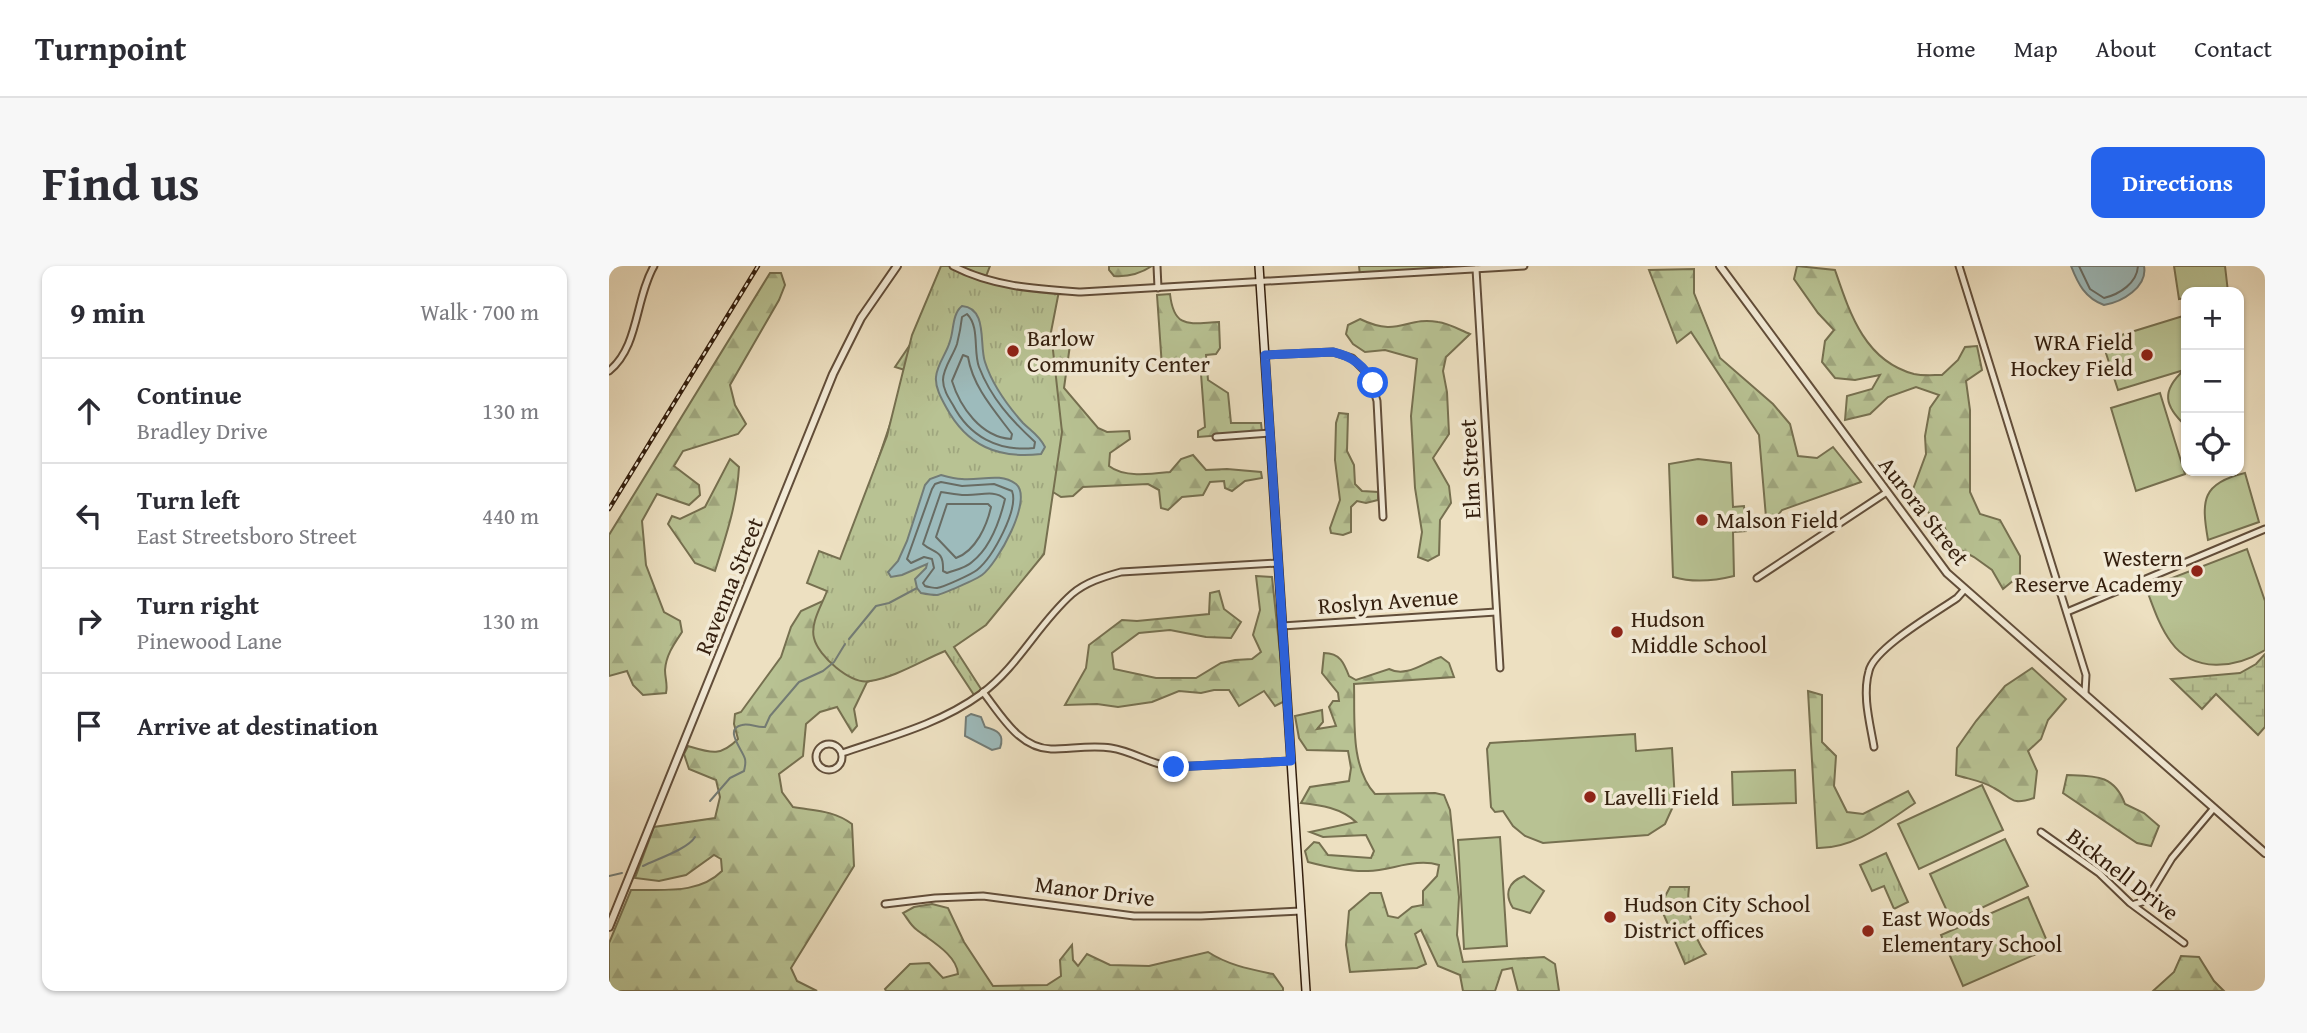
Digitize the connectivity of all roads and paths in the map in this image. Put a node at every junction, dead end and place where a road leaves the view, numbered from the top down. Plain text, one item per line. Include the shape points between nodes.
1 (654, 266) edge
2 (897, 266) edge
3 (953, 266) edge
4 (1157, 266) edge
5 (1259, 266) edge
6 (1524, 266) edge
7 (1720, 266) edge
8 (1959, 266) edge
9 (1360, 268) dead end
10 (1442, 268) edge
11 (1476, 269) junction
12 (1360, 275) junction
13 (1260, 281) junction
14 (1158, 288) junction
15 (1265, 355) junction
16 (609, 371) edge
17 (1270, 433) junction
18 (1216, 437) dead end
19 (1887, 492) junction
20 (1383, 517) dead end
21 (2265, 529) edge
22 (1278, 563) junction
23 (1757, 578) dead end
24 (1965, 589) junction
25 (2067, 611) junction
26 (1496, 612) junction
27 (1282, 626) junction
28 (1500, 668) dead end
29 (983, 692) junction
30 (2085, 693) junction
31 (1874, 747) dead end
32 (842, 753) junction
33 (1291, 761) junction
34 (2214, 808) junction
35 (2041, 832) dead end
36 (2265, 853) edge
37 (885, 904) dead end
38 (2134, 904) junction
39 (1301, 911) junction
40 (609, 927) edge
41 (2184, 943) dead end
42 (1306, 991) edge

1 - 16 street via 630,345
2 - 40 street, Ravenna Street via 861,317 833,373
3 - 14 street via 1018,288 1081,292
4 - 14 street
5 - 13 main road
6 - 11 street
7 - 19 street, Aurora Street
8 - 25 street
9 - 12 street
10 - 11 street
10 - 12 street
11 - 26 street, Elm Street
12 - 13 street
13 - 14 street
13 - 15 main road
15 - 17 main road
15 - 20 street via 1333,352 1352,358 1369,375 1377,401
17 - 18 street
17 - 22 main road
19 - 23 street
19 - 24 street, Aurora Street via 1933,556
21 - 25 street
22 - 27 main road
22 - 29 street via 1121,572 1088,584 1053,613 1028,648
24 - 30 street, Aurora Street
24 - 31 street via 1873,661 1867,686
25 - 30 street via 2086,675
26 - 27 street, Roslyn Avenue
26 - 28 street, Elm Street
27 - 33 main road
29 - 32 street via 930,722
29 - 33 street via 1014,732 1037,747 1112,748 1173,767
30 - 34 street, Aurora Street
32 - 32 street via 836,746 828,746 816,752 815,762 821,768 833,768 842,761
33 - 39 main road
34 - 36 street, Aurora Street
34 - 38 street via 2172,858 2153,891
35 - 38 street, Bicknell Drive
37 - 39 street, Manor Drive via 982,896 1134,916
38 - 41 street, Bicknell Drive
39 - 42 main road

